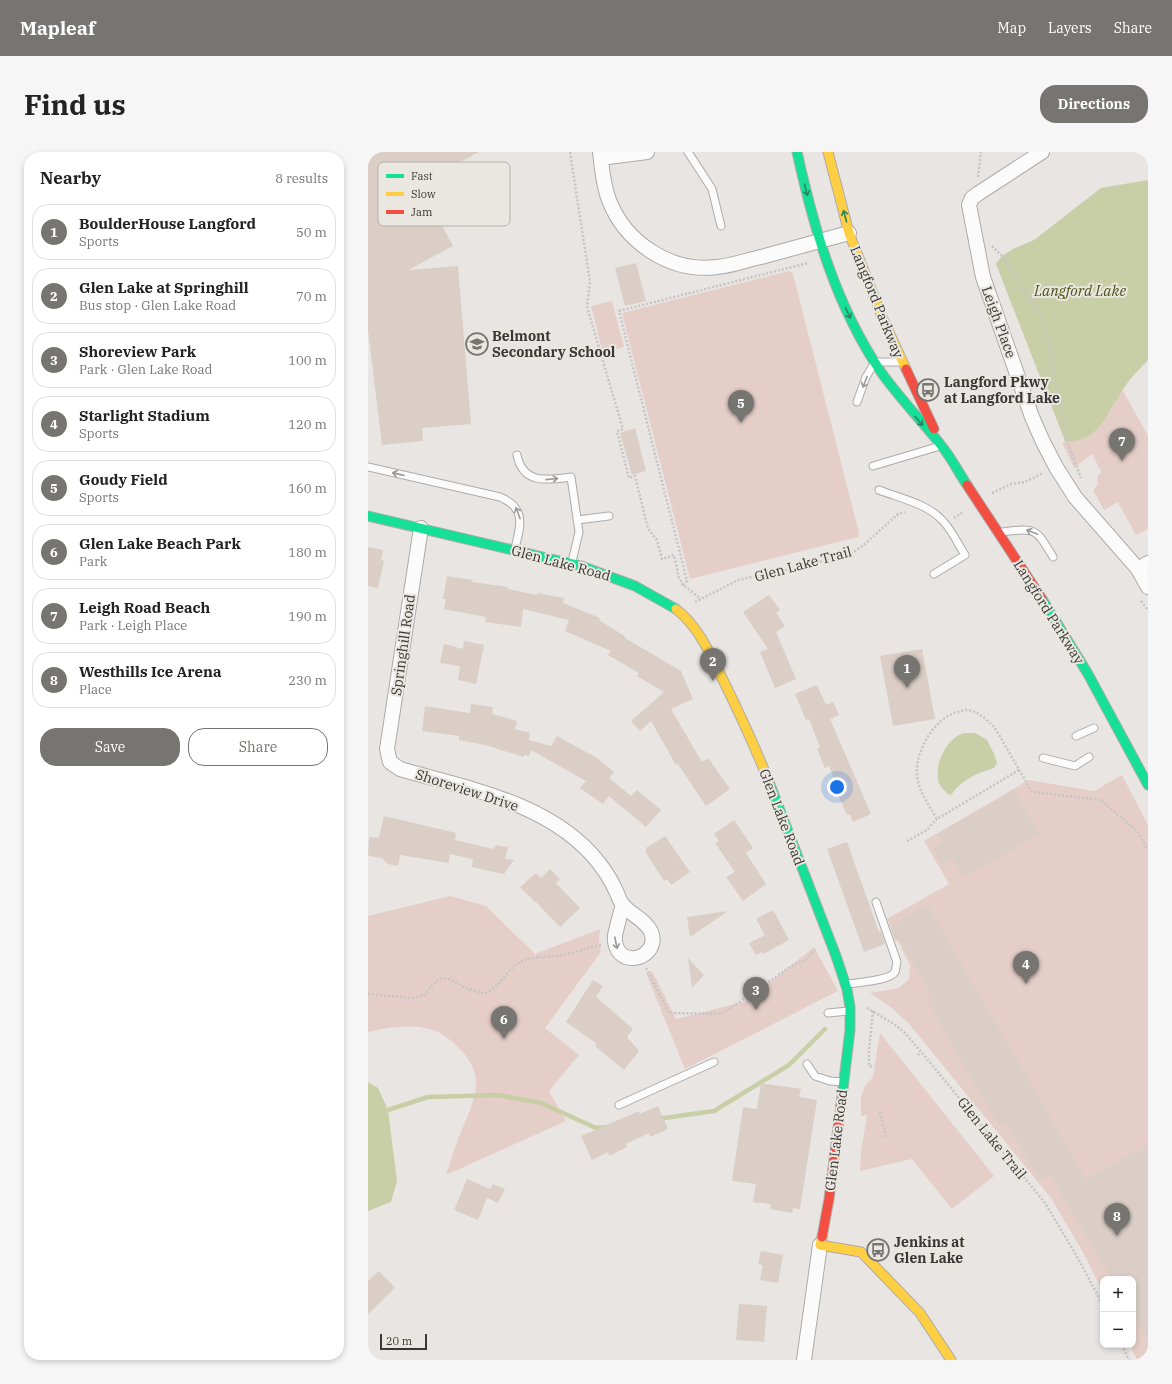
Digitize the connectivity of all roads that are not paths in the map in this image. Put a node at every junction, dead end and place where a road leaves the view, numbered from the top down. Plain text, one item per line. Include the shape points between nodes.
1 (647, 152) edge
2 (688, 152) edge
3 (797, 152) edge
4 (828, 152) edge
5 (1042, 152) edge
6 (600, 155) edge
7 (721, 226) dead end
8 (849, 233) junction
9 (819, 241) junction
10 (875, 362) junction
11 (902, 362) junction
12 (857, 402) dead end
13 (941, 446) junction
14 (517, 455) dead end
15 (873, 466) dead end
16 (368, 467) edge
17 (879, 490) dead end
18 (368, 516) edge
19 (609, 516) dead end
20 (577, 520) junction
21 (421, 528) junction
22 (998, 532) junction
23 (515, 550) junction
24 (1053, 557) dead end
25 (571, 564) junction
26 (1143, 566) edge
27 (934, 574) dead end
28 (1148, 587) edge
29 (1094, 728) dead end
30 (1076, 736) dead end
31 (1089, 757) dead end
32 (1043, 758) dead end
33 (390, 762) joint
34 (1148, 785) edge
35 (876, 902) dead end
36 (623, 905) junction
37 (846, 985) junction
38 (850, 1011) junction
39 (828, 1013) dead end
40 (714, 1062) dead end
41 (807, 1064) dead end
42 (844, 1082) junction
43 (619, 1106) dead end
44 (820, 1246) junction
45 (804, 1360) edge
46 (951, 1360) edge

1 - 6 street
2 - 7 lane via 712,189
3 -> 9 street, Langford Parkway
8 -> 4 street, Langford Parkway
5 - 26 street, Leigh Place via 972,198 969,205 983,277 1032,417 1056,467 1076,497
6 - 9 street via 607,193 616,216 627,232 641,244 671,262 686,266 716,267
8 - 9 street
8 - 11 street, Langford Parkway
9 -> 10 street, Langford Parkway via 842,300
10 - 11 lane
10 -> 12 lane via 866,377
10 -> 13 street, Langford Parkway via 907,406
11 - 13 street, Langford Parkway via 921,398
13 - 15 lane
13 - 22 street, Langford Parkway
14 -> 20 lane via 520,466 533,477 545,480 571,477
23 -> 16 lane via 520,516 516,506 508,500 500,496
17 - 27 lane via 930,510 942,519 965,555
18 - 21 street, Glen Lake Road
19 - 20 lane
20 - 25 lane via 579,532
21 - 23 street, Glen Lake Road
21 - 33 street, Springhill Road via 387,749
24 -> 22 lane via 1040,536 1033,531 1024,529
22 - 34 street, Langford Parkway via 1079,659
23 - 25 street, Glen Lake Road
25 - 37 street, Glen Lake Road via 613,577 648,592 679,610 694,626 738,710 765,772
26 - 28 street, Leigh Place
29 - 30 lane
31 - 32 lane via 1075,766
33 - 36 street, Shoreview Drive via 400,769 497,797 558,826 582,844 600,863
35 - 37 lane via 896,962 896,971 883,979
36 -> 36 street, Shoreview Drive via 614,943 624,956 639,958 651,947 651,932 647,925
37 - 38 street, Glen Lake Road
38 - 39 lane
38 - 42 street, Glen Lake Road
40 - 43 lane
41 - 42 lane via 815,1076
42 - 44 street, Glen Lake Road via 829,1199
44 - 45 street, Glen Lake Road
44 - 46 street via 861,1252 920,1313

